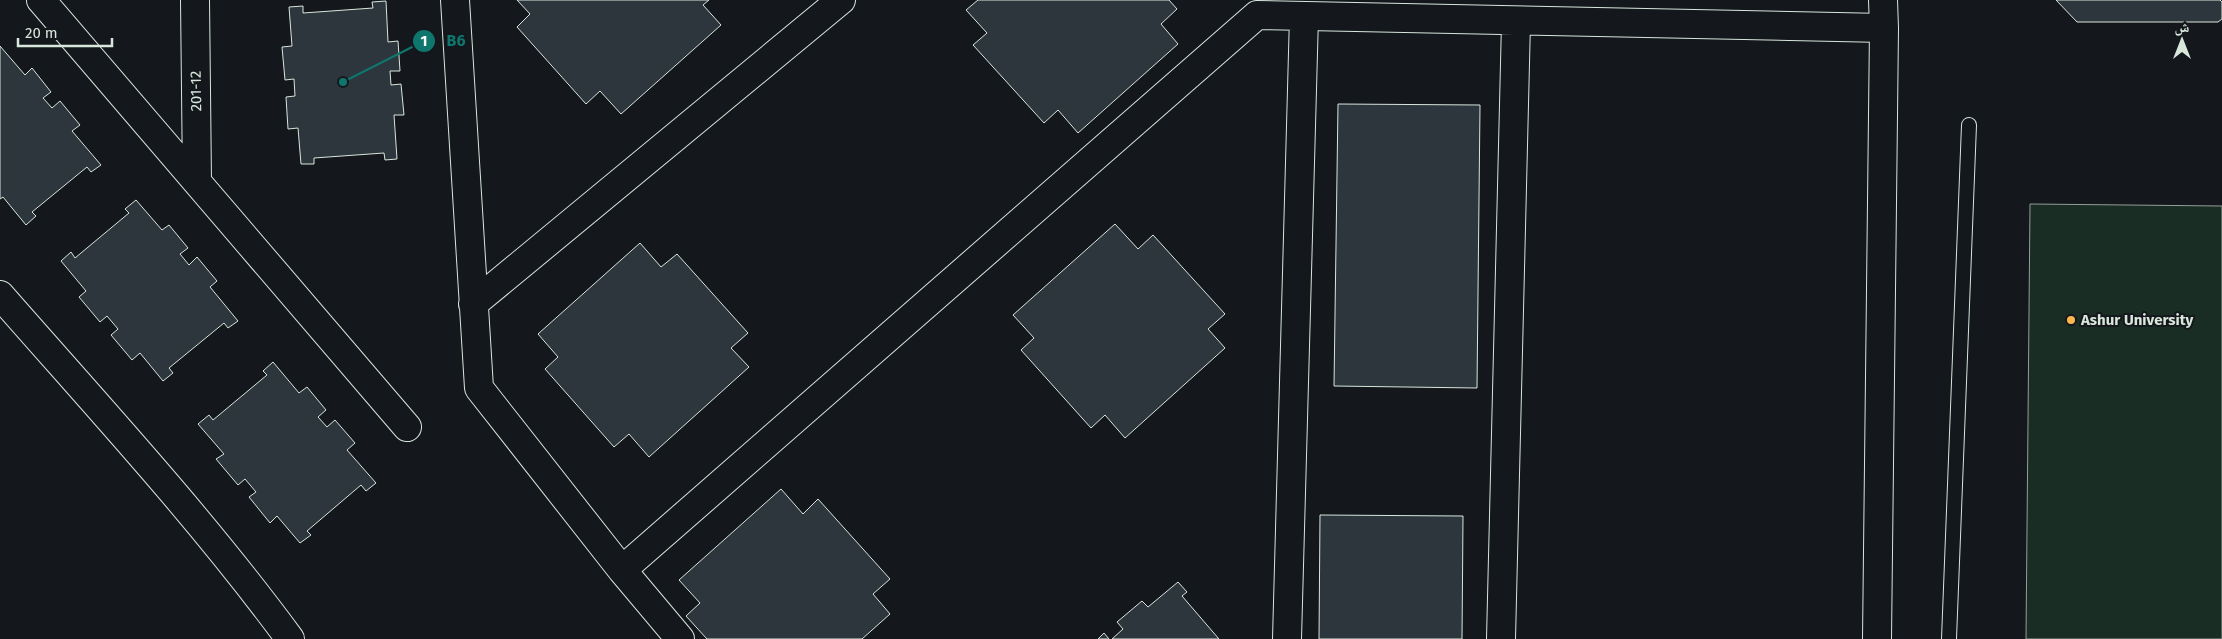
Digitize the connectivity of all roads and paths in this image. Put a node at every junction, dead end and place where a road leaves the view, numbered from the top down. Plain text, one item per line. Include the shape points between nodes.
1 (41, 0) edge
2 (195, 0) edge
3 (455, 0) edge
4 (841, 0) edge
5 (1882, 0) edge
6 (1251, 8) edge
7 (1304, 16) junction
8 (1516, 22) junction
9 (1884, 28) junction
10 (1969, 125) dead end
11 (197, 181) junction
12 (0, 294) edge
13 (474, 304) junction
14 (407, 427) dead end
15 (622, 570) junction
16 (290, 639) edge
17 (680, 639) edge
18 (1287, 639) edge
19 (1500, 639) edge
20 (1877, 639) edge
21 (1950, 639) edge

1 - 11 street
2 - 11 street, 201-12
3 - 13 street
4 - 13 street
5 - 9 street
6 - 7 street
6 - 15 street
7 - 8 street
7 - 18 street
8 - 9 street
8 - 19 street
9 - 20 street
10 - 21 lane
11 - 14 street
12 - 16 street via 216,543
13 - 15 street via 479,388
15 - 17 street

